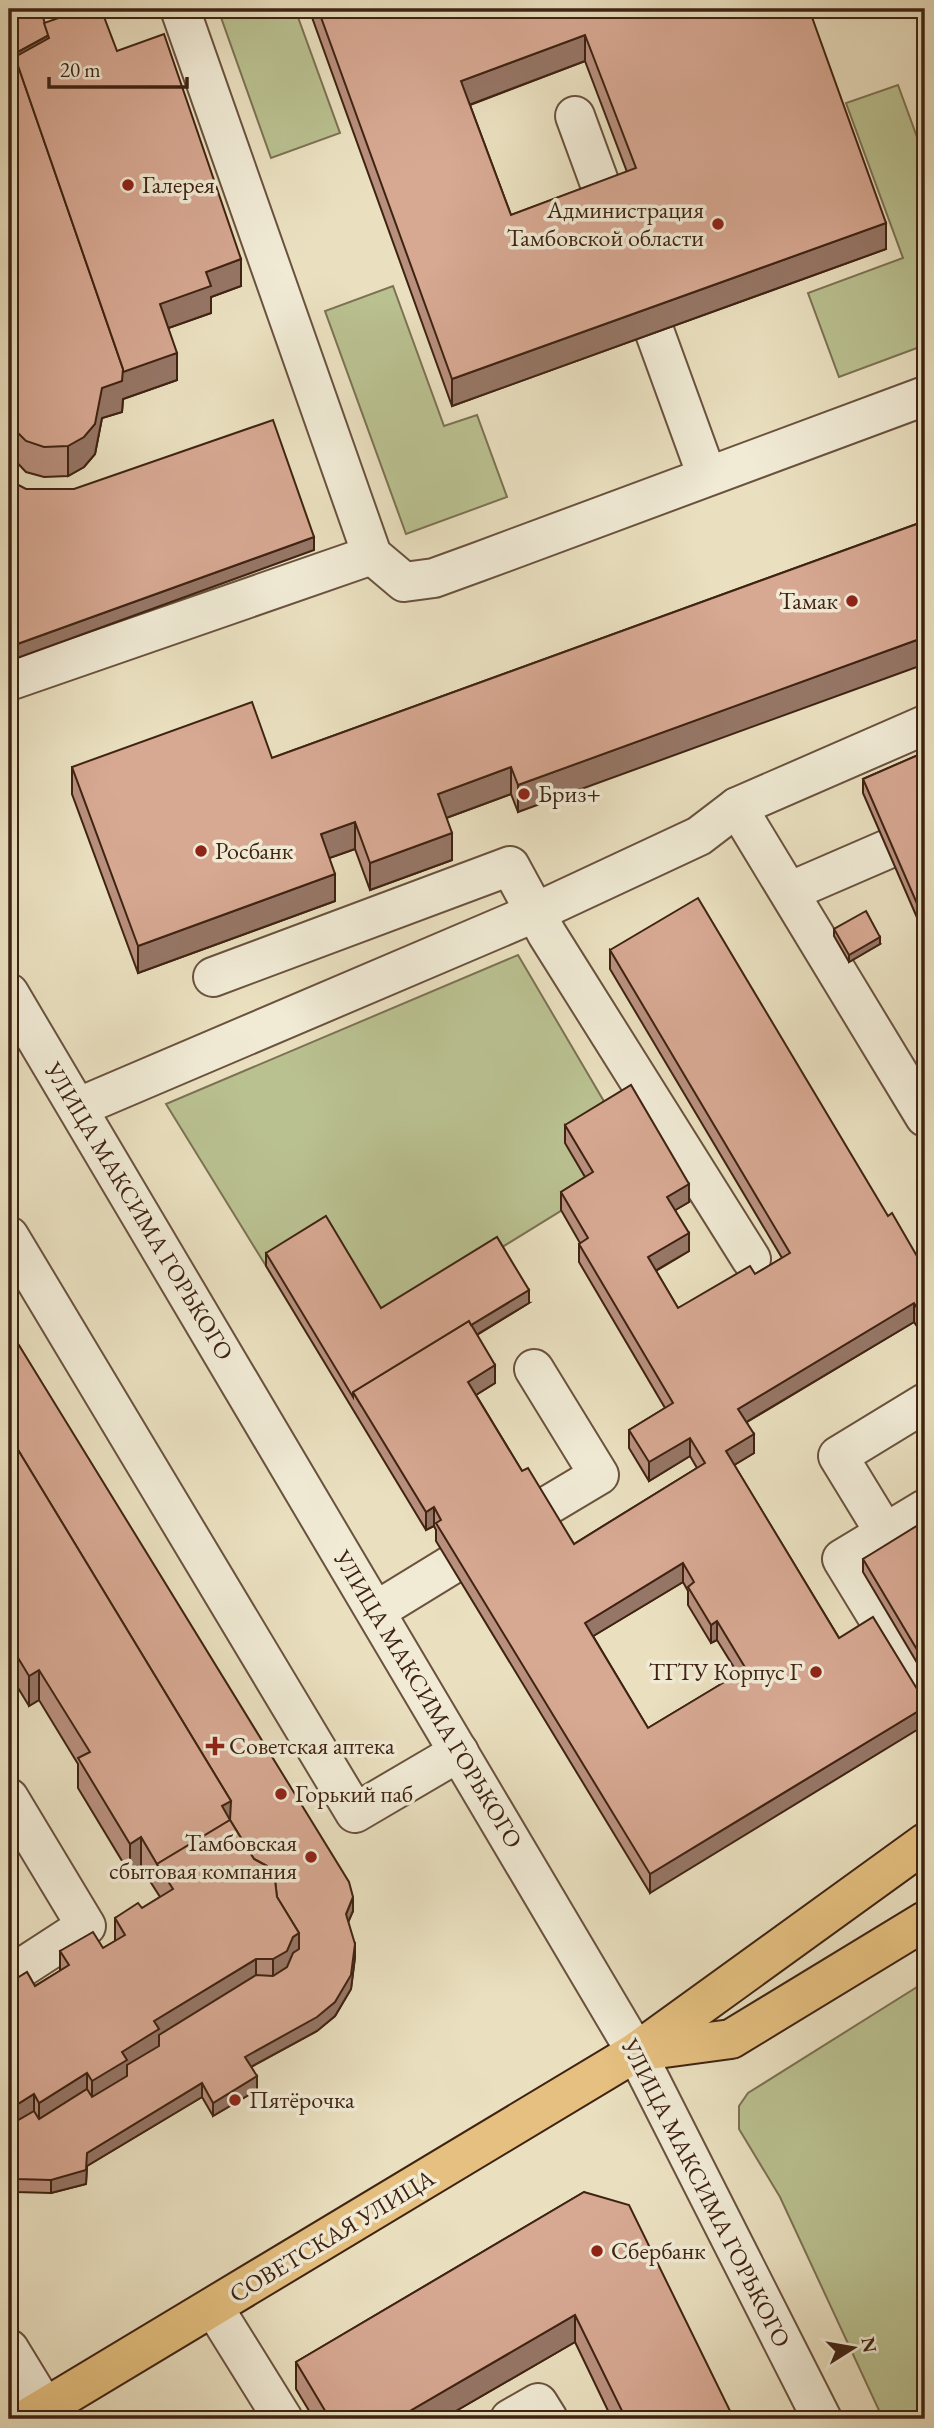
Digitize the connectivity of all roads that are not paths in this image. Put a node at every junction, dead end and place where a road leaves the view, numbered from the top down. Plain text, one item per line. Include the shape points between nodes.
1 (180, 9) edge
2 (575, 116) dead end
3 (608, 206) edge
4 (654, 333) edge
5 (925, 396) edge
6 (708, 477) junction
7 (372, 555) junction
8 (9, 681) edge
9 (925, 725) edge
10 (737, 807) junction
11 (888, 849) edge
12 (791, 891) junction
13 (534, 913) junction
14 (213, 977) dead end
15 (9, 993) edge
16 (79, 1107) junction
17 (925, 1117) edge
18 (9, 1236) edge
19 (751, 1259) dead end
20 (534, 1369) dead end
21 (925, 1403) edge
22 (541, 1509) edge
23 (925, 1509) edge
24 (885, 1533) junction
25 (451, 1565) edge
26 (376, 1611) junction
27 (925, 1695) edge
28 (459, 1752) junction
29 (9, 1798) edge
30 (925, 1843) edge
31 (925, 1921) edge
32 (9, 1976) edge
33 (636, 2052) junction
34 (214, 2308) junction
35 (9, 2349) edge
36 (36, 2414) edge
37 (283, 2419) edge
38 (510, 2419) edge
39 (548, 2419) edge
40 (822, 2419) edge

1 - 7 street
2 - 3 street
4 - 6 street
5 - 6 street
6 - 7 street via 434,578 404,582
7 - 8 street
9 - 10 street
10 - 12 street
10 - 13 street via 699,836
11 - 12 street
12 - 17 street
13 - 14 street via 510,866
13 - 16 street
13 - 19 street
15 - 16 street, УЛИЦА МАКСИМА ГОРЬКОГО
16 - 26 street, УЛИЦА МАКСИМА ГОРЬКОГО
18 - 28 street via 355,1813
20 - 22 street via 599,1475
21 - 24 street via 838,1456
23 - 24 street
24 - 27 street via 842,1559
25 - 26 street
26 - 28 street, УЛИЦА МАКСИМА ГОРЬКОГО
28 - 33 street, УЛИЦА МАКСИМА ГОРЬКОГО
29 - 32 street via 86,1926
30 - 33 main road, СОВЕТСКАЯ УЛИЦА
31 - 33 main road, СОВЕТСКАЯ УЛИЦА via 731,2039
33 - 34 main road, СОВЕТСКАЯ УЛИЦА
33 - 40 street, УЛИЦА МАКСИМА ГОРЬКОГО
34 - 36 main road, СОВЕТСКАЯ УЛИЦА
34 - 37 street
35 - 36 street
38 - 39 street via 538,2403

